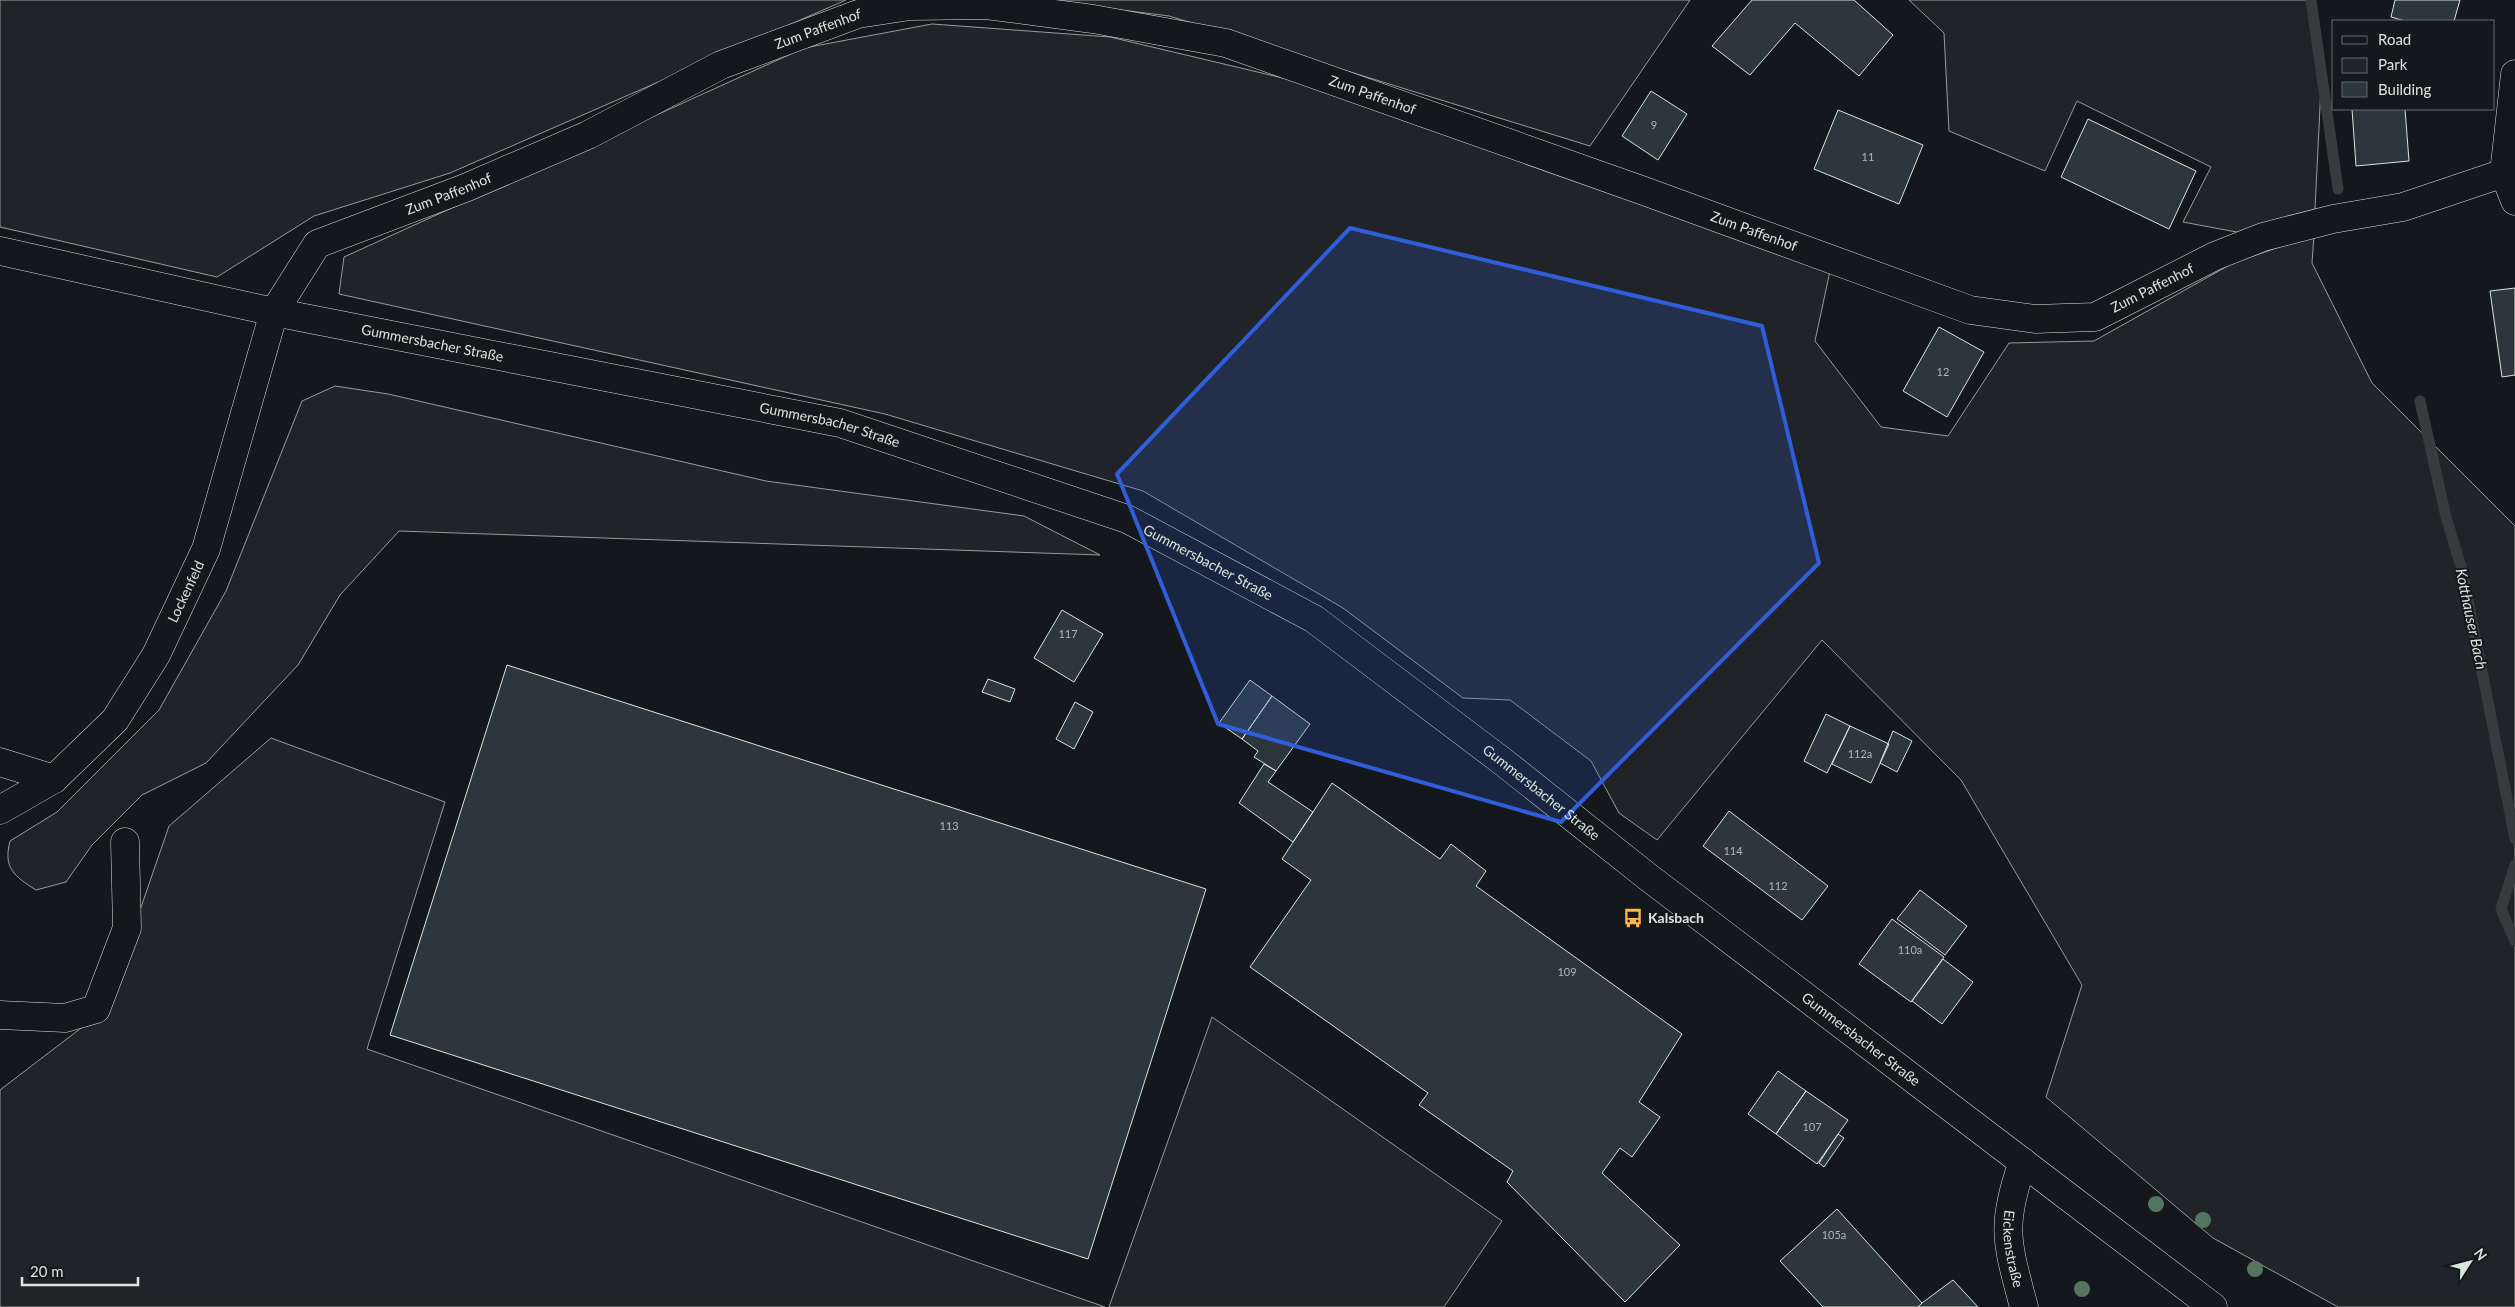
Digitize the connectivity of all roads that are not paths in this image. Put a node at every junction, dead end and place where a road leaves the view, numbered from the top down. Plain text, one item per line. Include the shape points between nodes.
1 (2515, 74) edge
2 (2513, 111) edge
3 (2504, 173) junction
4 (2515, 201) edge
5 (0, 251) edge
6 (274, 312) junction
7 (0, 762) edge
8 (54, 779) junction
9 (0, 810) edge
10 (125, 842) dead end
11 (0, 1015) edge
12 (2023, 1162) junction
13 (2024, 1307) edge
14 (2214, 1307) edge

1 - 2 street
2 - 3 street
3 - 4 street
3 - 6 street, Zum Paffenhof via 2403,206 2333,219 2263,238 2215,256 2095,317 2035,319 1970,310 1226,43 1093,19 986,5 910,6 858,14 721,65 588,135 465,188 317,244
5 - 6 street, Gummersbacher Straße
6 - 8 street, Lockenfeld via 206,550 156,655 115,720
6 - 12 street, Gummersbacher Straße via 840,423 1127,519 1314,619
7 - 8 street
8 - 9 street, Lockenfeld
10 - 11 street via 127,928 96,1009 65,1018
12 - 13 street, Eickenstraße via 2007,1220 2008,1245
12 - 14 street, Gummersbacher Straße

